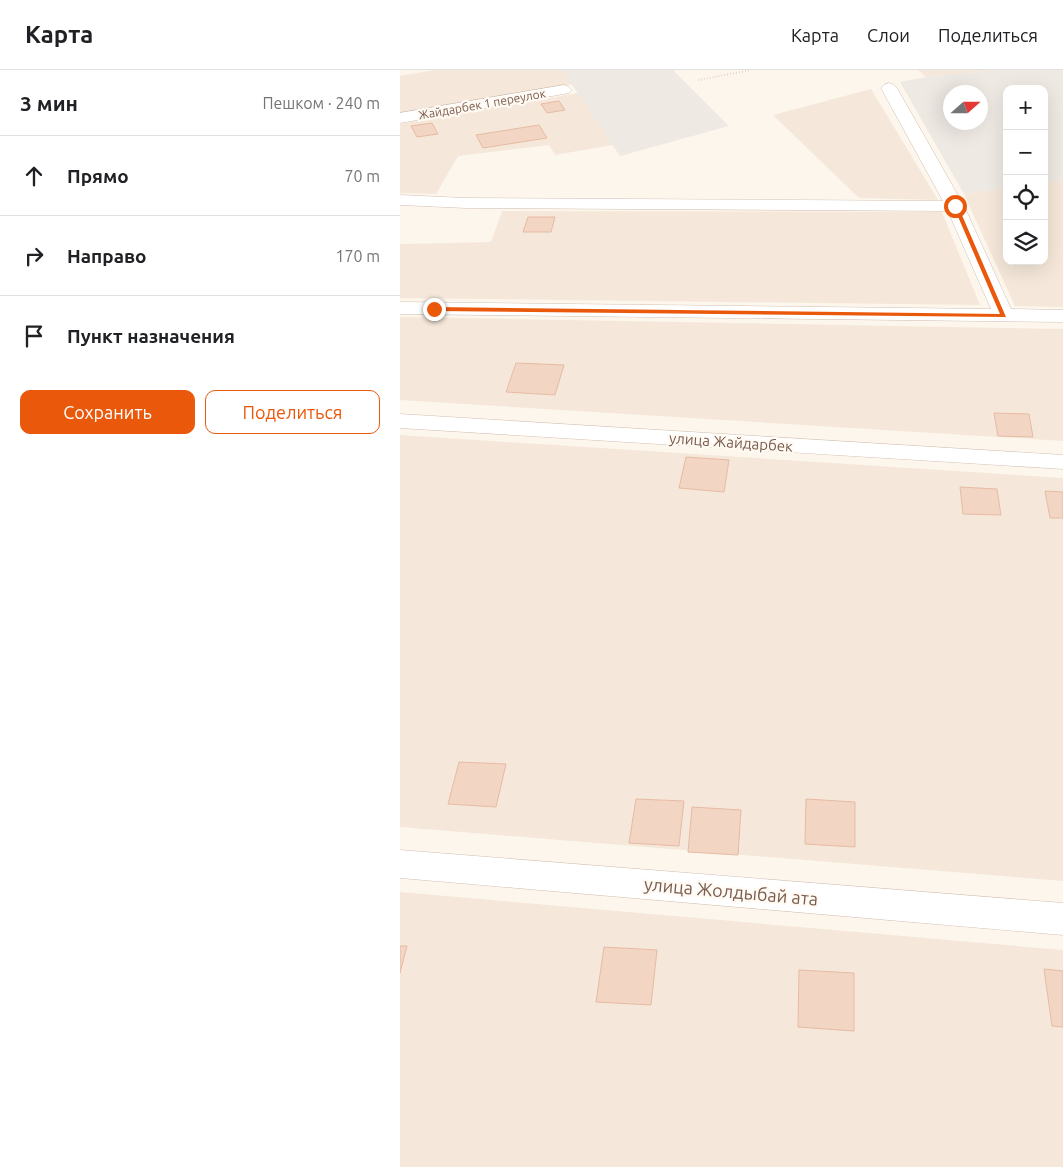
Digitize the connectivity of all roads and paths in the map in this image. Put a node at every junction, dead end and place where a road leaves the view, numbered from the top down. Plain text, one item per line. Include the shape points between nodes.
1 (751, 70) edge
2 (698, 80) dead end
3 (889, 88) dead end
4 (564, 90) dead end
5 (400, 118) edge
6 (400, 200) edge
7 (955, 206) junction
8 (400, 308) edge
9 (1004, 316) junction
10 (1063, 316) edge
11 (400, 421) edge
12 (1063, 462) edge
13 (400, 864) edge
14 (1063, 919) edge

1 - 2 path
3 - 7 street
4 - 5 street, Жайдарбек 1 переулок
6 - 7 street
7 - 9 street
8 - 9 street
9 - 10 street
11 - 12 street, улица Жайдарбек
13 - 14 street, улица Жолдыбай ата

